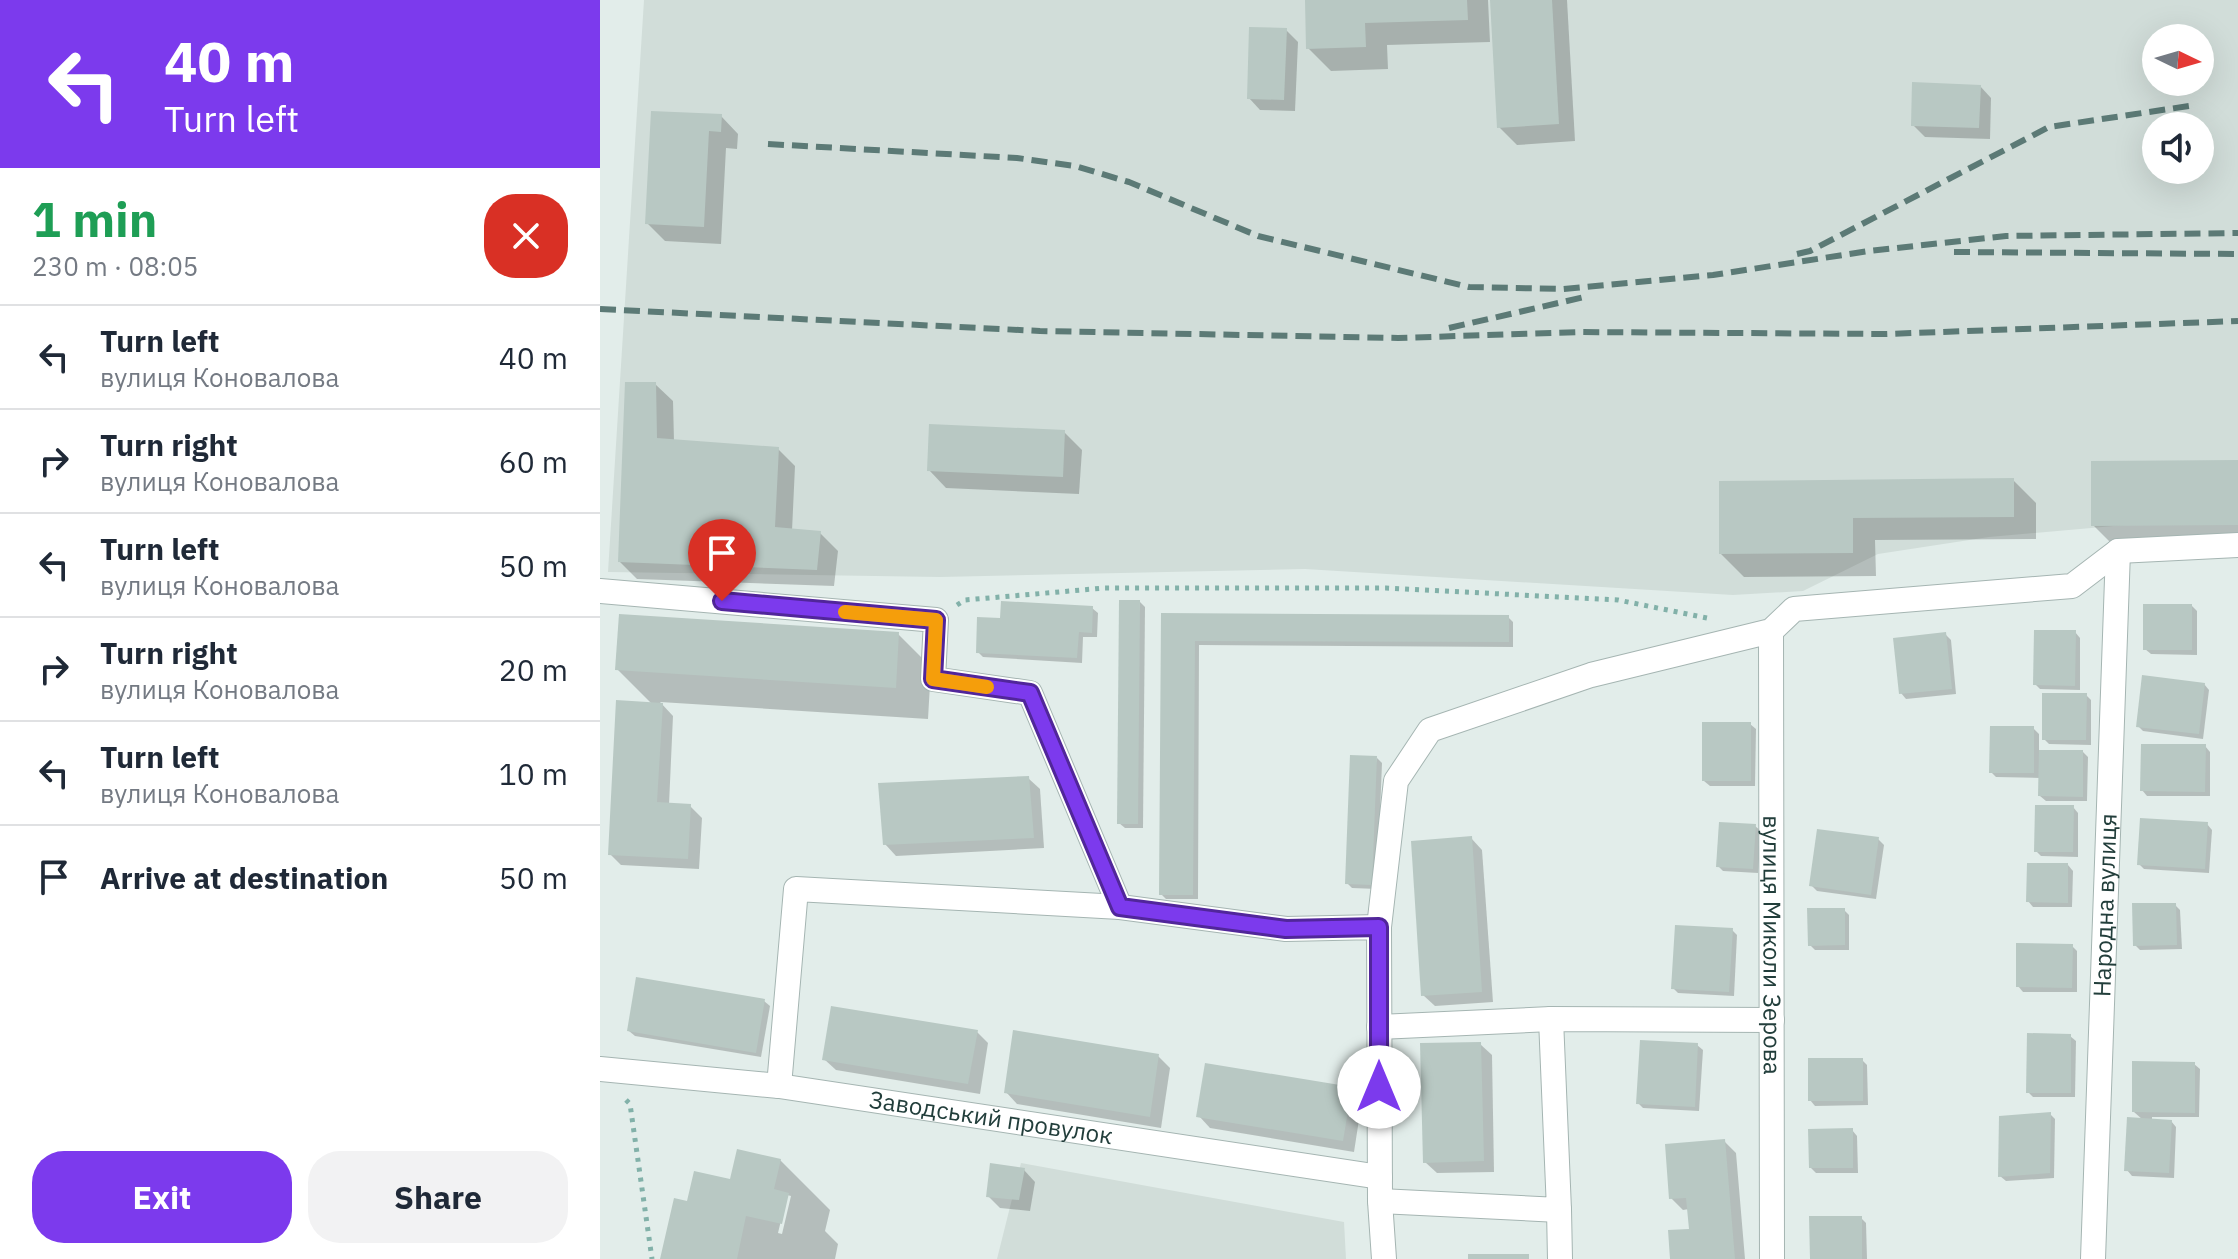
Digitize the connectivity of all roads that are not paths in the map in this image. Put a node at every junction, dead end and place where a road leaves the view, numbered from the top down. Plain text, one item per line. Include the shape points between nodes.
1 (2238, 545) edge
2 (2118, 551) junction
3 (600, 591) edge
4 (1771, 631) junction
5 (1120, 907) junction
6 (1379, 927) junction
7 (1551, 1019) junction
8 (1772, 1020) junction
9 (1379, 1027) junction
10 (600, 1069) edge
11 (779, 1086) junction
12 (1380, 1189) junction
13 (1559, 1210) junction
14 (1384, 1259) edge
15 (1560, 1259) edge
16 (1772, 1259) edge
17 (2093, 1259) edge

1 - 2 street
2 - 4 street via 2072,586 1794,609
2 - 17 street, Народна вулиця
3 - 5 street via 936,620 933,679 1030,693
4 - 6 street via 1591,675 1430,730 1396,781
4 - 8 street, вулиця Миколи Зерова
5 - 6 street via 1286,929
5 - 11 street via 796,889
6 - 9 street
7 - 8 street
7 - 9 street
7 - 13 street
8 - 16 street, вулиця Миколи Зерова
9 - 12 street
10 - 11 street, Заводський провулок
11 - 12 street, Заводський провулок
12 - 13 street, Заводський провулок
12 - 14 street
13 - 15 street

